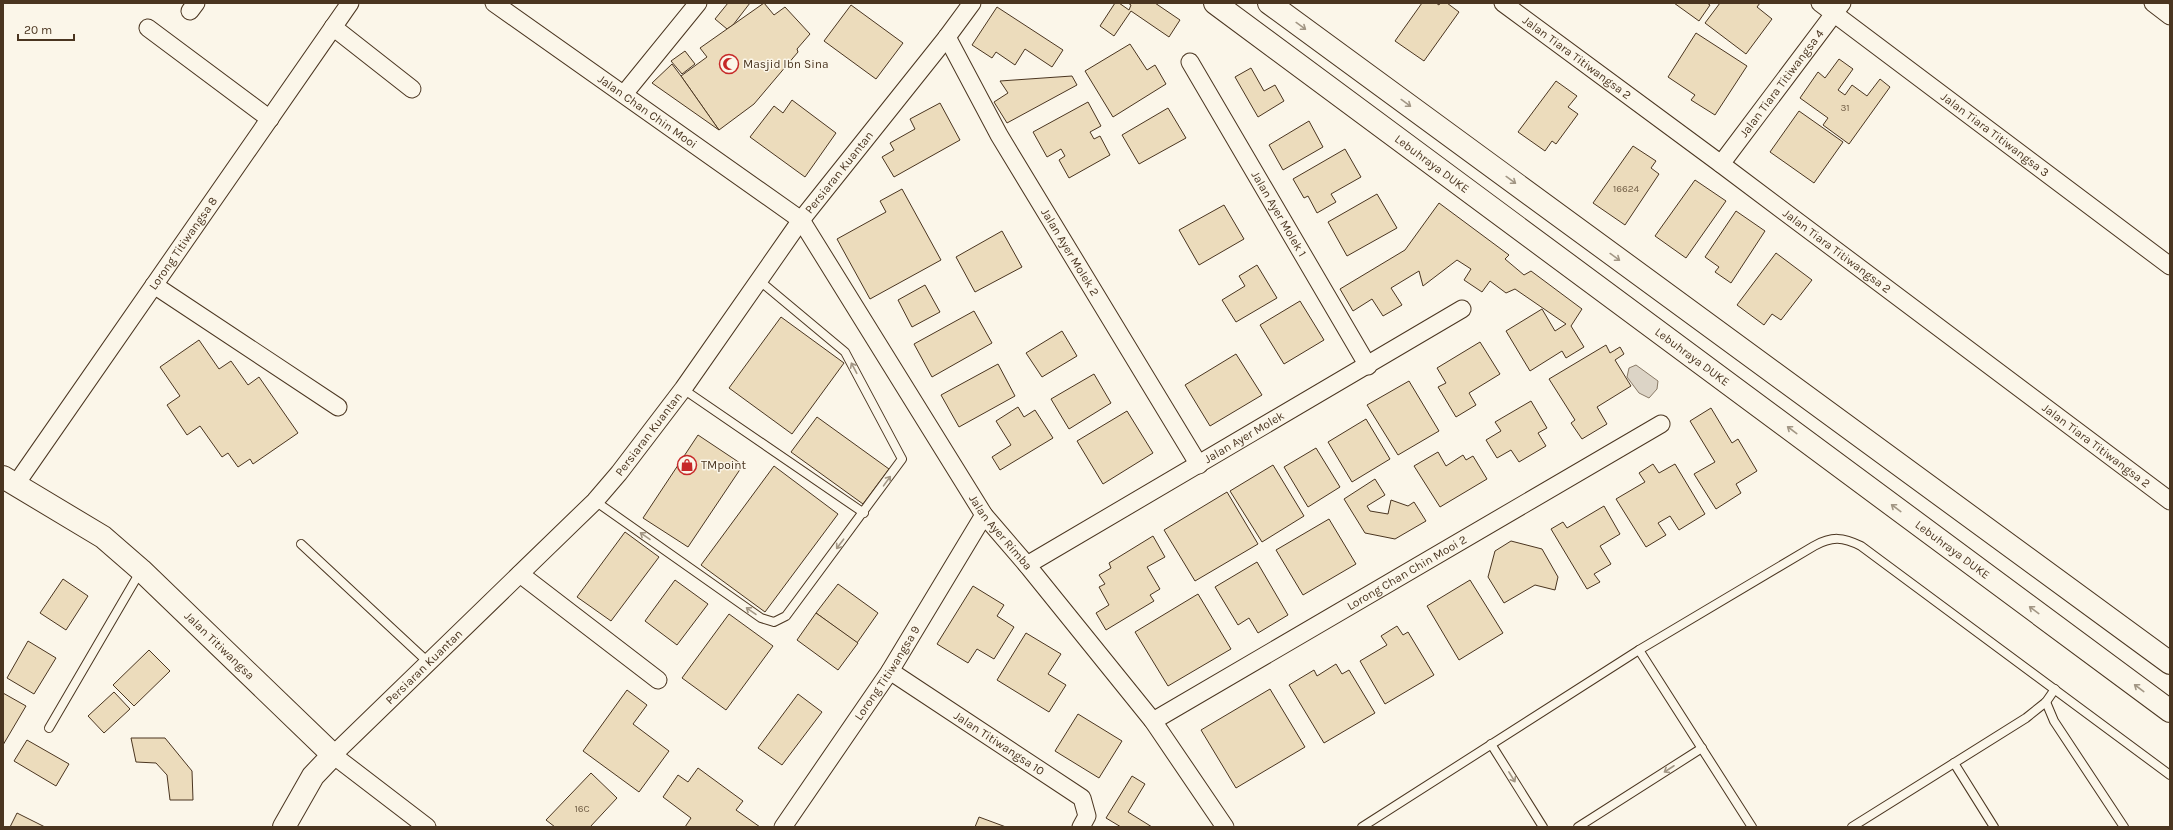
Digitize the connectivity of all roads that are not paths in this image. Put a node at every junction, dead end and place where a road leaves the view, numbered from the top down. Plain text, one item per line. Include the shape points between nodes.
1 (350, 3) edge
2 (494, 3) edge
3 (698, 3) edge
4 (972, 3) edge
5 (1215, 3) edge
6 (1269, 3) edge
7 (1503, 3) edge
8 (1820, 3) edge
9 (2152, 3) edge
10 (1838, 8) edge
11 (2170, 16) edge
12 (334, 27) junction
13 (148, 28) dead end
14 (947, 37) junction
15 (1190, 62) dead end
16 (412, 89) dead end
17 (624, 94) junction
18 (270, 119) junction
19 (1721, 164) junction
20 (801, 220) junction
21 (2170, 266) edge
22 (760, 281) junction
23 (154, 285) junction
24 (1462, 309) dead end
25 (1368, 366) junction
26 (683, 389) junction
27 (338, 407) dead end
28 (1661, 424) dead end
29 (1199, 465) junction
30 (9, 480) edge
31 (595, 501) junction
32 (2170, 502) edge
33 (864, 512) junction
34 (984, 515) junction
35 (301, 544) dead end
36 (1027, 565) junction
37 (141, 570) junction
38 (520, 574) junction
39 (1639, 650) junction
40 (429, 663) junction
41 (2170, 663) edge
42 (890, 671) junction
43 (658, 680) dead end
44 (2055, 689) junction
45 (2046, 702) junction
46 (2170, 711) edge
47 (1153, 721) junction
48 (49, 728) dead end
49 (1491, 744) junction
50 (1702, 748) junction
51 (333, 755) junction
52 (1954, 763) junction
53 (2170, 775) edge
54 (284, 827) edge
55 (427, 827) edge
56 (783, 827) edge
57 (1081, 827) edge
58 (1225, 827) edge
59 (1362, 827) edge
60 (1543, 827) edge
61 (1578, 827) edge
62 (1752, 827) edge
63 (1852, 827) edge
64 (1994, 827) edge
65 (2124, 827) edge

1 - 12 street, Lorong Titiwangsa 8
2 - 17 street, Jalan Chan Chin Mooi
3 - 17 street
4 - 14 street, Persiaran Kuantan
46 -> 5 main road, Lebuhraya DUKE
6 -> 41 main road
7 - 19 street, Jalan Tiara Titiwangsa 2
8 - 10 street, Jalan Tiara Titiwangsa 3
9 - 11 street
10 - 19 street, Jalan Tiara Titiwangsa 4
10 - 21 street, Jalan Tiara Titiwangsa 3
12 - 16 street
12 - 18 street, Lorong Titiwangsa 8
13 - 18 street
14 - 20 street, Persiaran Kuantan
14 - 29 street, Jalan Ayer Molek 2 via 1003,142
15 - 25 street, Jalan Ayer Molek 1
17 - 20 street, Jalan Chan Chin Mooi
18 - 23 street, Lorong Titiwangsa 8
19 - 32 street, Jalan Tiara Titiwangsa 2
20 - 22 street, Persiaran Kuantan
20 - 34 street, Jalan Ayer Rimba
22 - 26 street, Persiaran Kuantan
33 -> 22 lane via 902,459 845,352
23 - 27 street
23 - 30 street, Lorong Titiwangsa 8
24 - 25 street, Jalan Ayer Molek
25 - 29 street, Jalan Ayer Molek
26 - 31 street, Persiaran Kuantan
26 - 33 lane
28 - 47 street, Lorong Chan Chin Mooi 2
29 - 36 street, Jalan Ayer Molek
30 - 37 main road, Jalan Titiwangsa via 103,537
33 -> 31 lane via 786,616 774,622 761,618
31 - 38 street, Persiaran Kuantan
34 - 36 street, Jalan Ayer Rimba
34 - 42 street, Lorong Titiwangsa 9
35 - 40 lane
36 - 47 street, Jalan Ayer Rimba
37 - 48 lane
37 - 51 main road, Jalan Titiwangsa
38 - 40 street, Persiaran Kuantan
38 - 43 street
39 - 44 lane via 1826,539 1836,537 1861,546
39 - 49 lane
39 - 50 lane
40 - 51 street, Persiaran Kuantan
42 - 56 street, Lorong Titiwangsa 9
42 - 57 street, Jalan Titiwangsa 10 via 1082,798 1087,816
44 - 45 lane
44 - 53 lane
45 - 52 lane via 2026,718
45 - 65 lane via 2054,721
47 - 58 street, Jalan Ayer Rimba
49 - 59 lane
49 -> 60 lane
50 -> 61 lane
50 - 62 lane
51 - 54 main road, Persiaran Kuantan via 313,776
51 - 55 street, Jalan Titiwangsa
52 - 63 lane
52 - 64 lane

